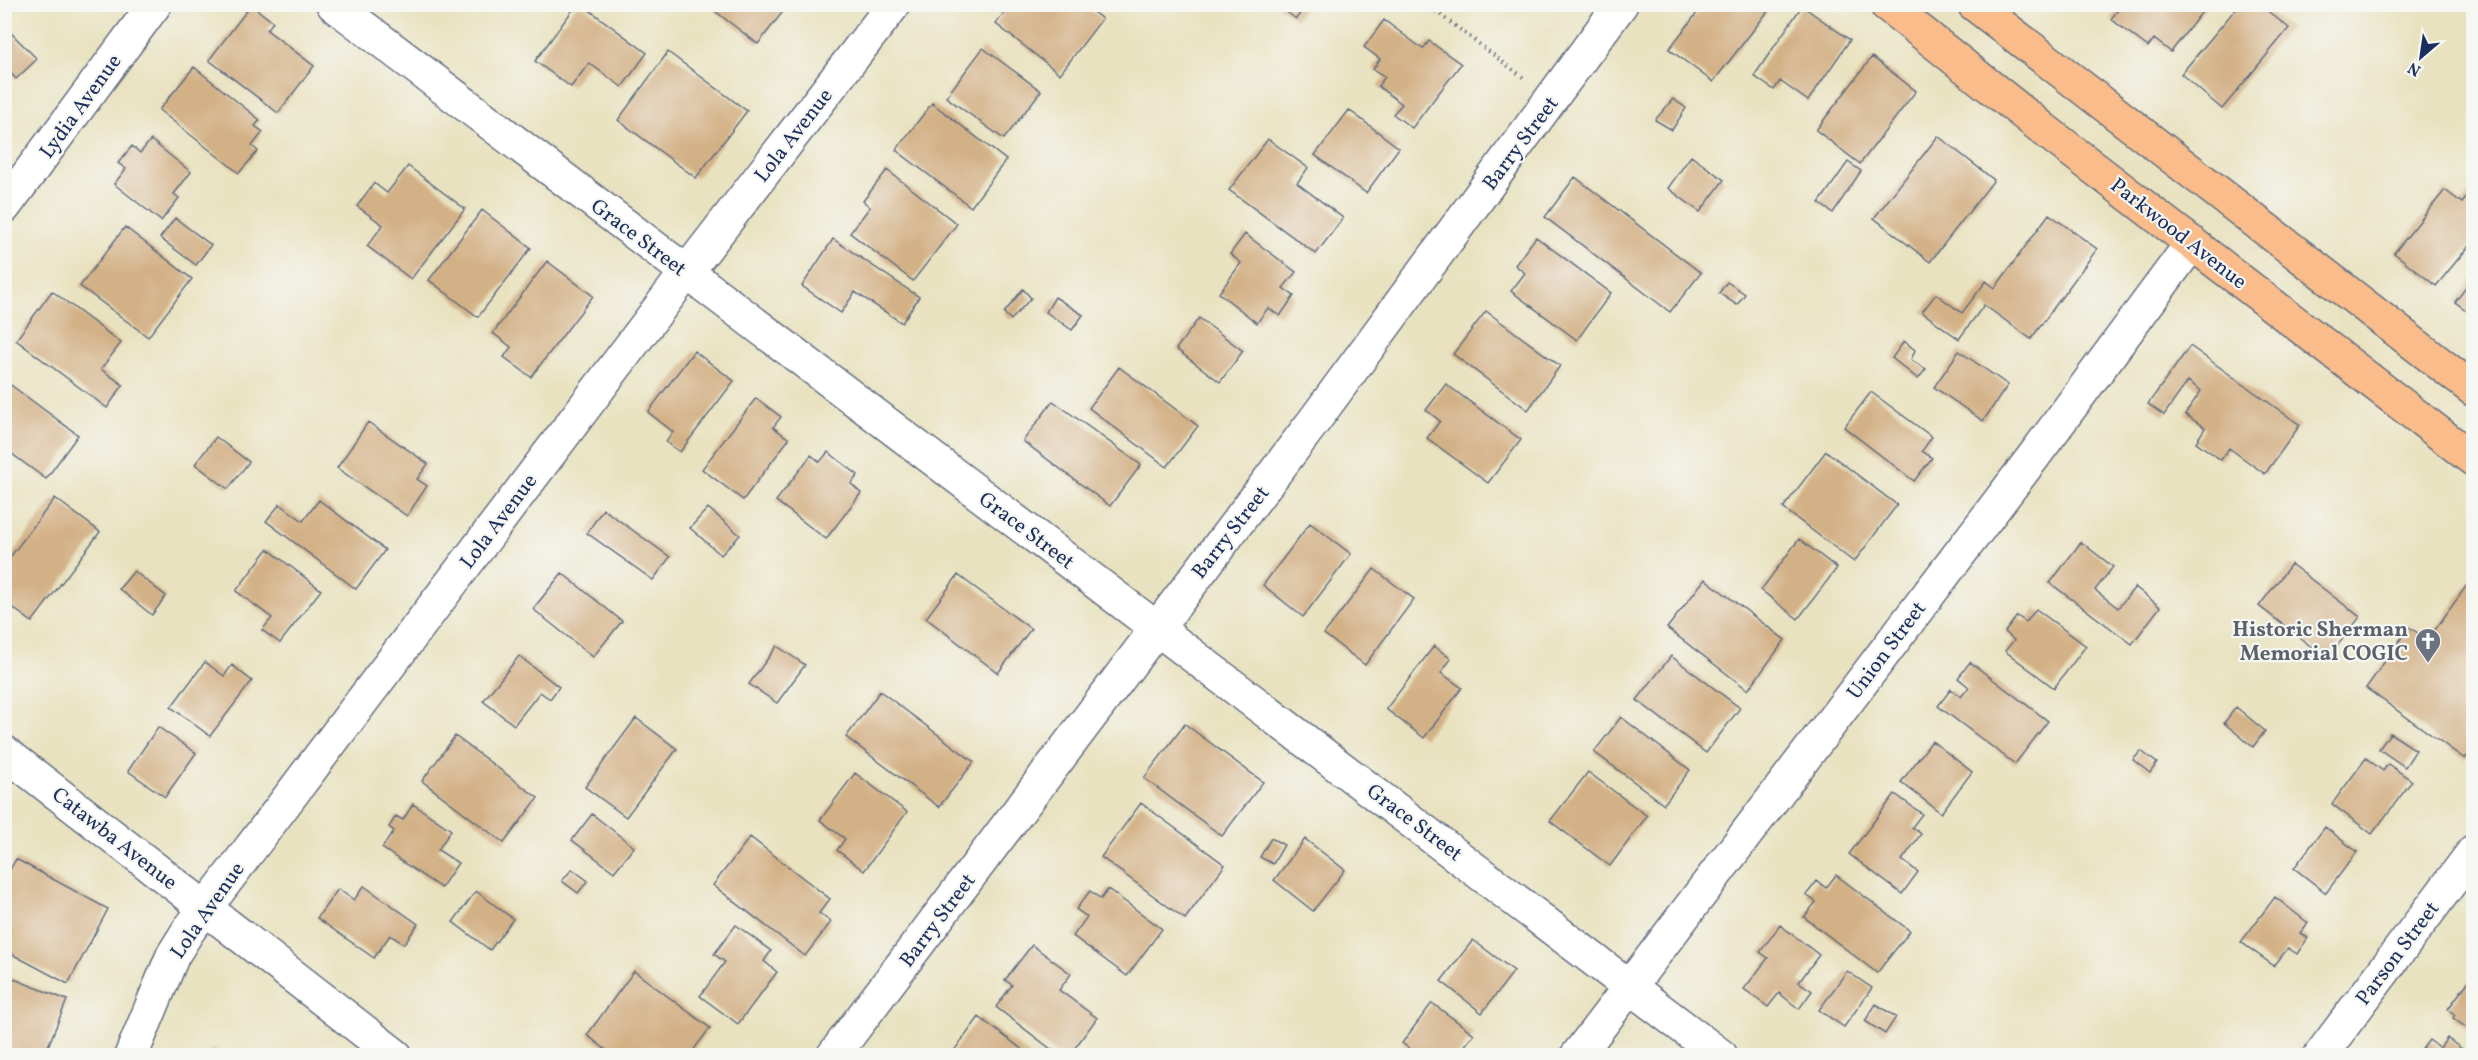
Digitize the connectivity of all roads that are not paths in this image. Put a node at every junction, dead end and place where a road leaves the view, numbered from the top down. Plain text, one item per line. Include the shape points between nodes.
1 (155, 4) edge
2 (333, 4) edge
3 (894, 4) edge
4 (1621, 4) edge
5 (1886, 4) edge
6 (1974, 4) edge
7 (4, 207) edge
8 (2192, 243) junction
9 (686, 273) junction
10 (2474, 390) edge
11 (2474, 460) edge
12 (1156, 628) junction
13 (4, 752) edge
14 (2474, 851) edge
15 (205, 909) junction
16 (1630, 986) junction
17 (131, 1056) edge
18 (396, 1056) edge
19 (833, 1056) edge
20 (1577, 1056) edge
21 (1720, 1056) edge
22 (2320, 1056) edge

1 - 7 street, Lydia Avenue
2 - 9 street, Grace Street
3 - 9 street, Lola Avenue
4 - 12 street, Barry Street via 1321,412
5 - 8 main road, Parkwood Avenue
6 - 10 main road
8 - 11 main road, Parkwood Avenue
8 - 16 street, Union Street
9 - 12 street, Grace Street
9 - 15 street, Lola Avenue
12 - 16 street, Grace Street
12 - 19 street, Barry Street
13 - 15 street, Catawba Avenue
14 - 22 street, Parson Street
15 - 17 street, Lola Avenue via 173,955
15 - 18 street, Catawba Avenue
16 - 20 street, Union Street
16 - 21 street, Grace Street

